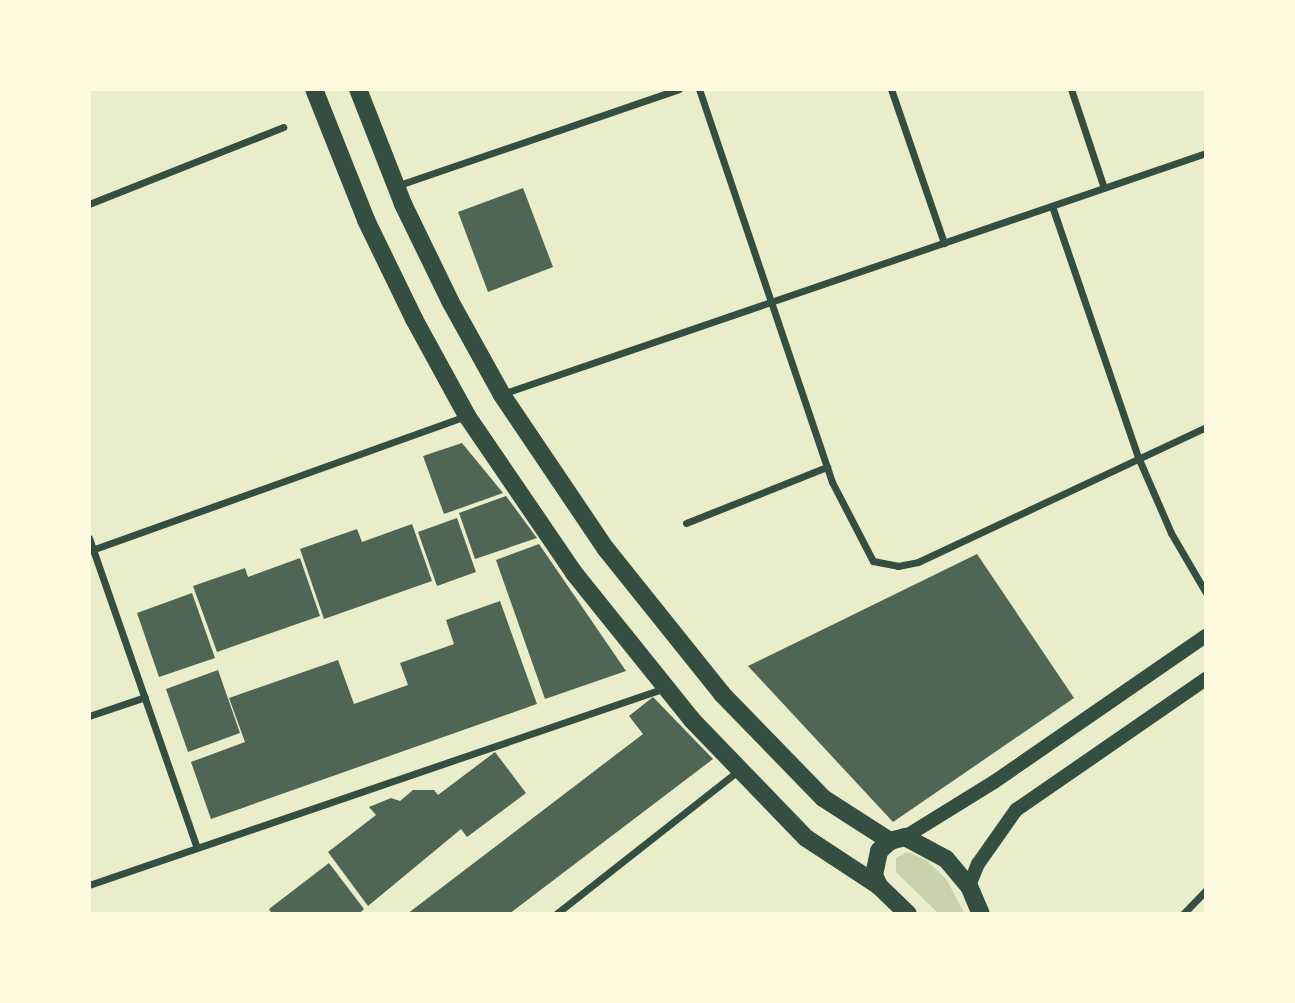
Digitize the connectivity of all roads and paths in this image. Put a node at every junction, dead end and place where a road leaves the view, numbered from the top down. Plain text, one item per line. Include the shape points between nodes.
1 (314, 89) edge
2 (358, 89) edge
3 (679, 89) edge
4 (699, 89) edge
5 (891, 89) edge
6 (1071, 89) edge
7 (283, 127) dead end
8 (1206, 153) edge
9 (396, 186) junction
10 (1104, 188) junction
11 (89, 204) edge
12 (1052, 206) junction
13 (944, 243) junction
14 (772, 302) junction
15 (502, 395) junction
16 (467, 416) junction
17 (1206, 427) edge
18 (1138, 457) junction
19 (827, 467) junction
20 (686, 523) dead end
21 (89, 538) edge
22 (91, 550) edge
23 (1206, 593) edge
24 (1206, 636) edge
25 (1206, 679) edge
26 (666, 688) junction
27 (145, 697) junction
28 (89, 716) edge
29 (740, 770) junction
30 (897, 839) junction
31 (197, 848) junction
32 (89, 885) edge
33 (879, 886) junction
34 (969, 886) junction
35 (1206, 890) edge
36 (556, 914) edge
37 (908, 914) edge
38 (981, 914) edge
39 (1183, 914) edge

1 - 16 main road via 366,220
2 - 9 main road
3 - 9 street
4 - 14 street
5 - 13 street
6 - 10 street
7 - 11 street
8 - 10 street
9 - 15 main road via 450,301
10 - 12 street
12 - 13 street
12 - 18 street
13 - 14 street
14 - 15 street
14 - 19 street
15 - 30 main road via 606,549 722,694 823,798
16 - 22 street
16 - 26 main road via 573,573
17 - 18 street
18 - 19 street via 918,562 883,565 866,553
18 - 23 street via 1171,533
19 - 20 street
21 - 22 street
22 - 27 street
24 - 30 main road via 994,782
25 - 34 main road via 1016,810 978,864
26 - 29 main road
26 - 31 street
27 - 28 street
27 - 31 street
29 - 33 main road via 806,838
29 - 36 street
30 - 33 main road via 874,863
30 - 34 main road via 933,848
31 - 32 street
33 - 37 main road
34 - 38 main road
35 - 39 street

